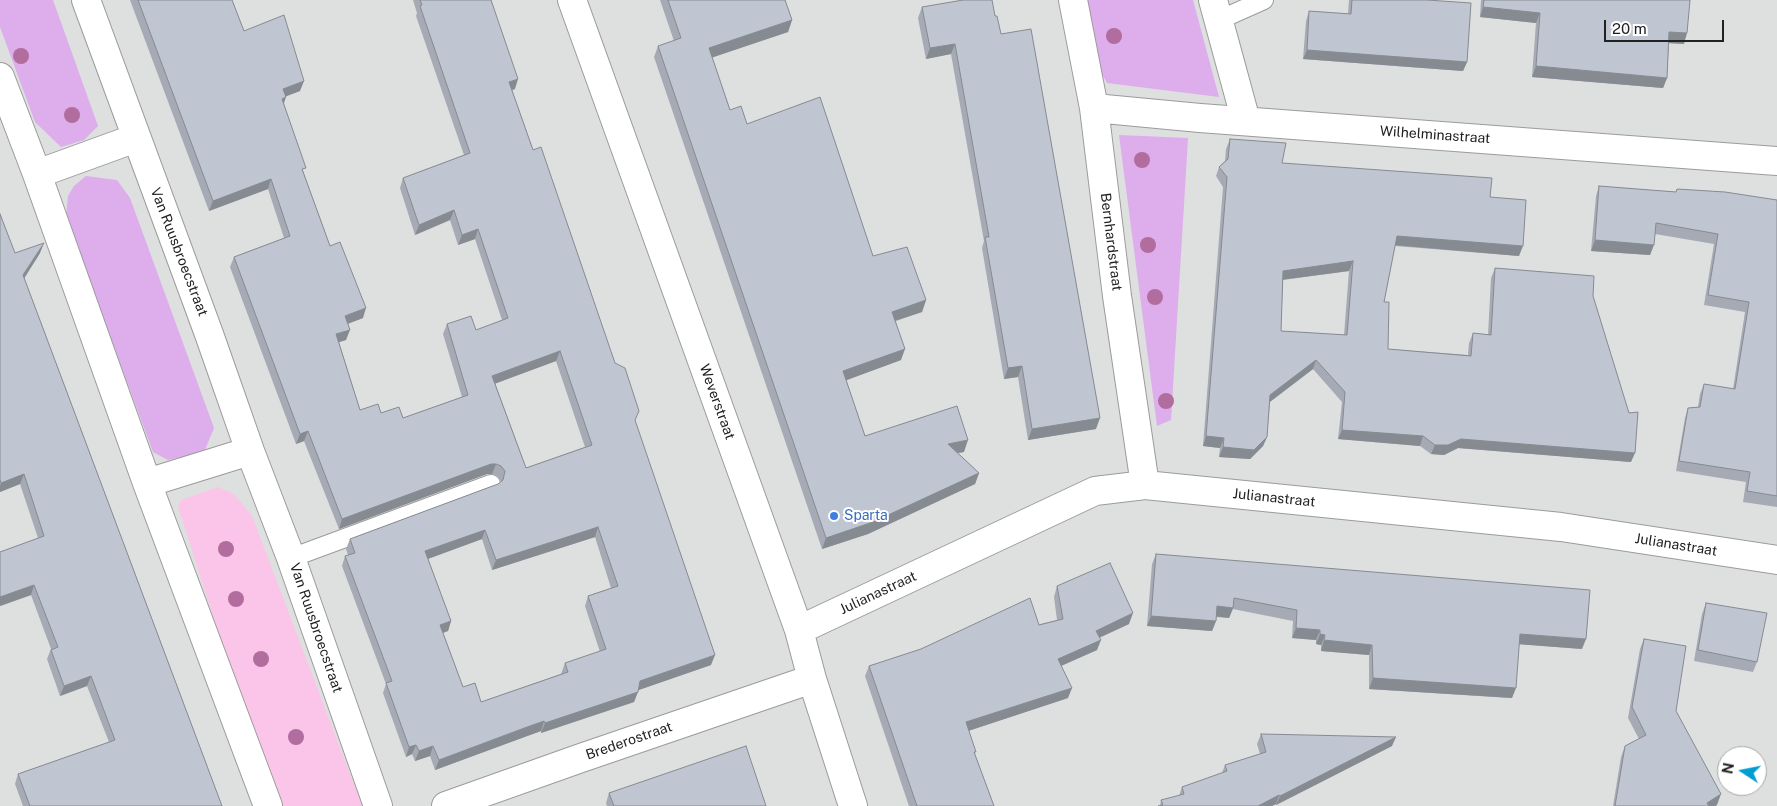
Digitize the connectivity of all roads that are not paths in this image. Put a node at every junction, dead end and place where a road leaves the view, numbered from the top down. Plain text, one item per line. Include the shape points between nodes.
1 (86, 0) edge
2 (572, 0) edge
3 (1073, 0) edge
4 (1264, 0) edge
5 (1216, 10) edge
6 (0, 77) edge
7 (1094, 108) junction
8 (1246, 121) junction
9 (136, 138) junction
10 (1777, 161) edge
11 (37, 174) junction
12 (250, 451) junction
13 (148, 483) junction
14 (491, 484) edge
15 (1145, 485) junction
16 (291, 558) junction
17 (1777, 560) edge
18 (799, 630) junction
19 (812, 679) junction
20 (268, 806) edge
21 (378, 806) edge
22 (446, 806) edge
23 (854, 806) edge

1 - 9 street, Van Ruusbroecstraat
2 - 18 street, Weverstraat
3 - 7 street, Bernhardstraat
4 - 5 lane
5 - 8 street
6 - 11 street
7 - 8 street, Wilhelminastraat
7 - 15 street, Bernhardstraat
8 - 10 street, Wilhelminastraat
9 - 11 street
9 - 12 street, Van Ruusbroecstraat
11 - 13 street
12 - 13 street
12 - 16 street, Van Ruusbroecstraat
13 - 20 street
14 - 16 lane
15 - 17 street, Julianastraat via 1561,527
15 - 18 street, Julianastraat via 1095,491
16 - 21 street, Van Ruusbroecstraat
18 - 19 street, Weverstraat
19 - 22 street, Brederostraat
19 - 23 street, Weverstraat

